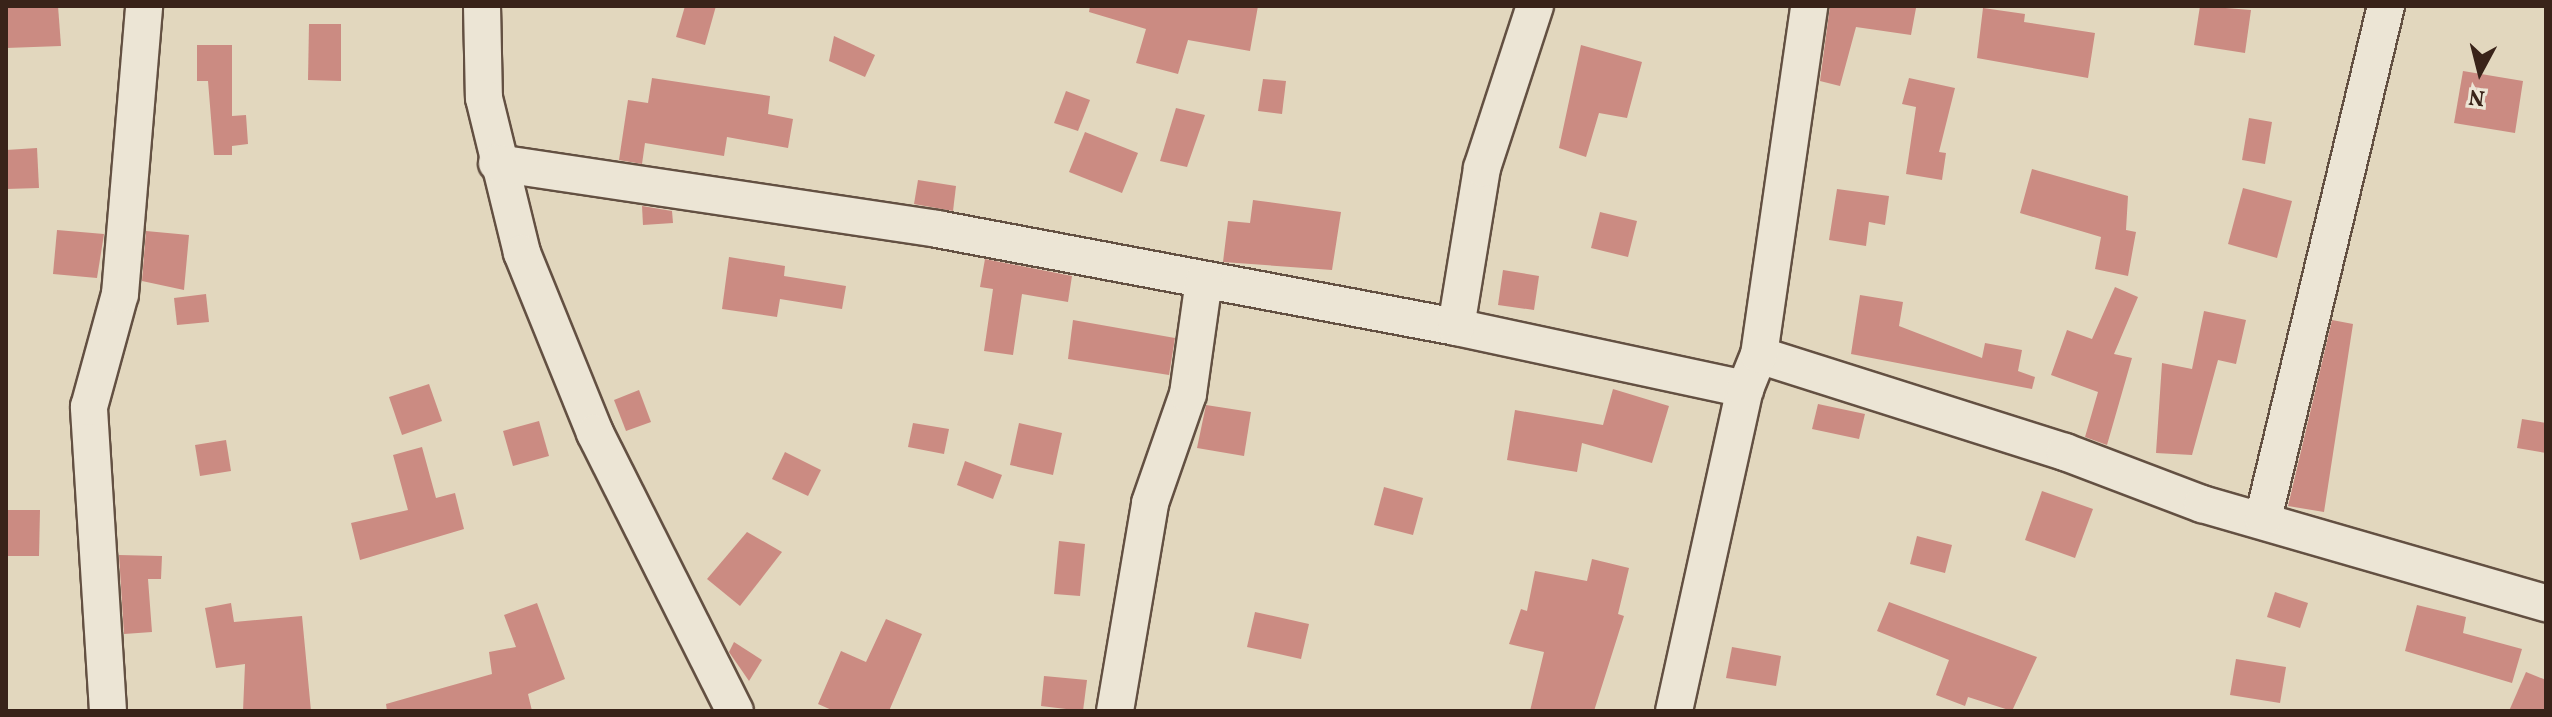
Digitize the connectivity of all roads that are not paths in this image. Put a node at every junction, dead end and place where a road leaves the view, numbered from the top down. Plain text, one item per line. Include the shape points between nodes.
1 (144, 6) edge
2 (482, 6) edge
3 (1535, 6) edge
4 (1809, 6) edge
5 (2386, 6) edge
6 (497, 163) junction
7 (1204, 280) junction
8 (1456, 327) junction
9 (1759, 355) junction
10 (1745, 389) junction
11 (2263, 519) junction
12 (2546, 603) edge
13 (108, 711) edge
14 (735, 711) edge
15 (1115, 711) edge
16 (1674, 711) edge

1 - 13 street via 120,294 89,407
2 - 6 street via 484,98
3 - 8 street via 1482,168
4 - 9 street
5 - 11 street
6 - 7 street via 937,229
6 - 14 street via 522,253 595,433
7 - 8 street
7 - 15 street via 1188,394 1150,503
8 - 10 street
9 - 10 street
9 - 11 street
10 - 16 street
11 - 12 street

